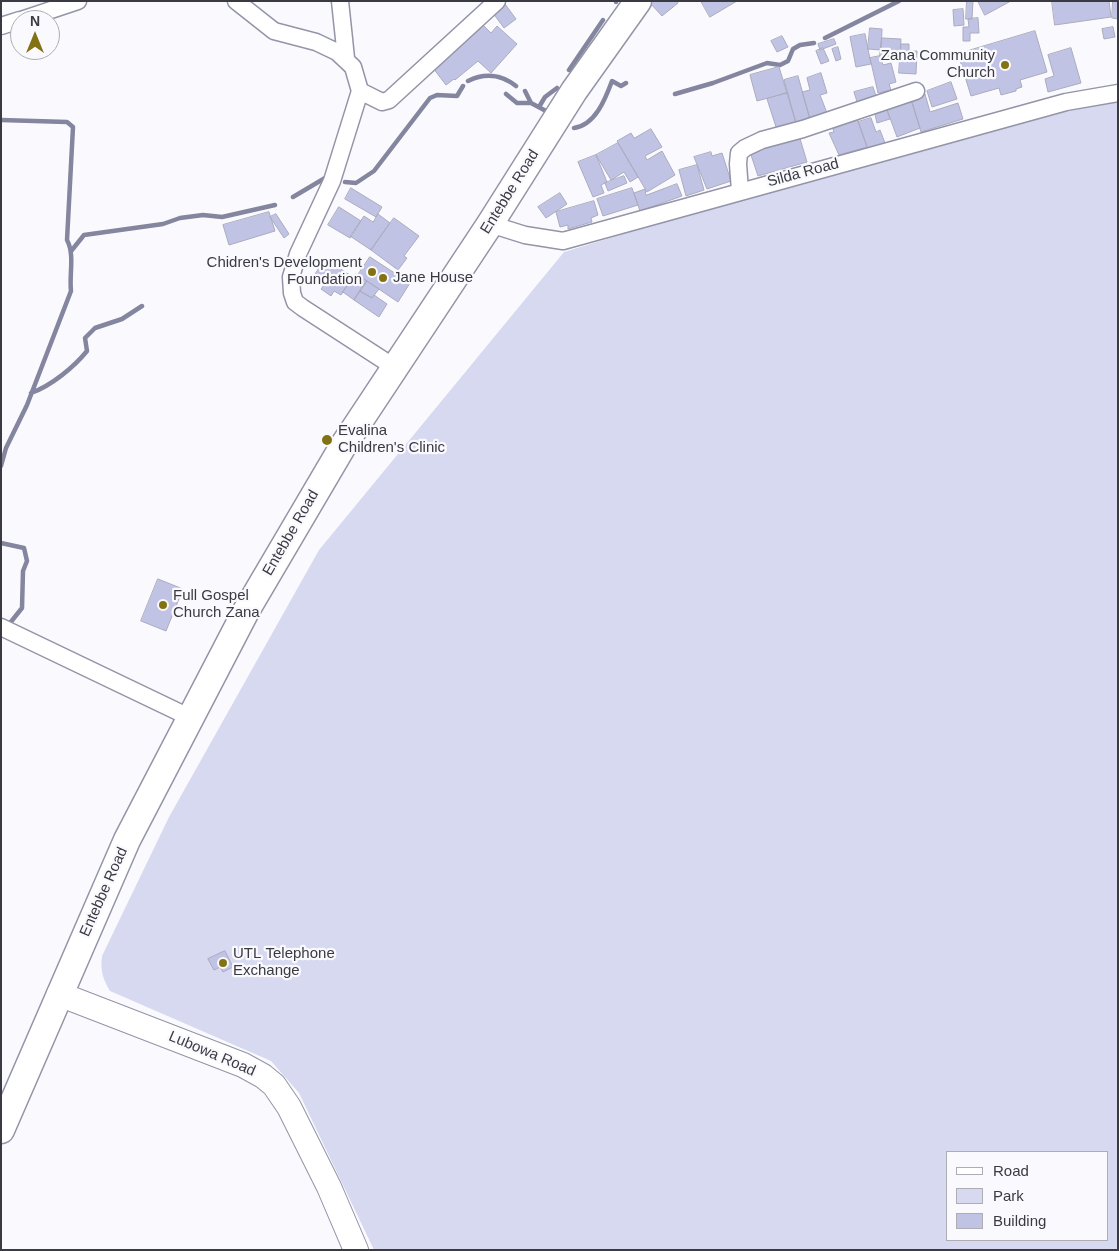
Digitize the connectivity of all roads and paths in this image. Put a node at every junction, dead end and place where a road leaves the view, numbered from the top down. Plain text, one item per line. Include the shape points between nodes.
1 (78, 1) edge
2 (236, 1) edge
3 (340, 1) edge
4 (497, 1) edge
5 (638, 1) edge
6 (51, 10) edge
7 (346, 58) junction
8 (360, 91) junction
9 (916, 91) dead end
10 (1118, 93) edge
11 (740, 191) junction
12 (490, 224) junction
13 (394, 367) junction
14 (1, 627) edge
15 (189, 716) junction
16 (59, 994) junction
17 (1, 1130) edge
18 (356, 1250) edge

1 - 6 street
2 - 7 street via 274,31 330,47
3 - 7 street
4 - 8 street via 389,100 382,102
5 - 12 main road, Entebbe Road via 574,91
7 - 8 street via 353,68
8 - 13 street via 332,181 298,254 291,286 295,302
9 - 11 street via 745,148 739,153
10 - 11 street, Silda Road via 1066,102
11 - 12 street, Silda Road via 563,240 525,235
12 - 13 main road, Entebbe Road
13 - 15 main road, Entebbe Road via 297,522
14 - 15 street
15 - 16 main road, Entebbe Road via 127,840
16 - 17 main road, Entebbe Road
16 - 18 street, Lubowa Road via 243,1065 274,1085 289,1107 329,1187

